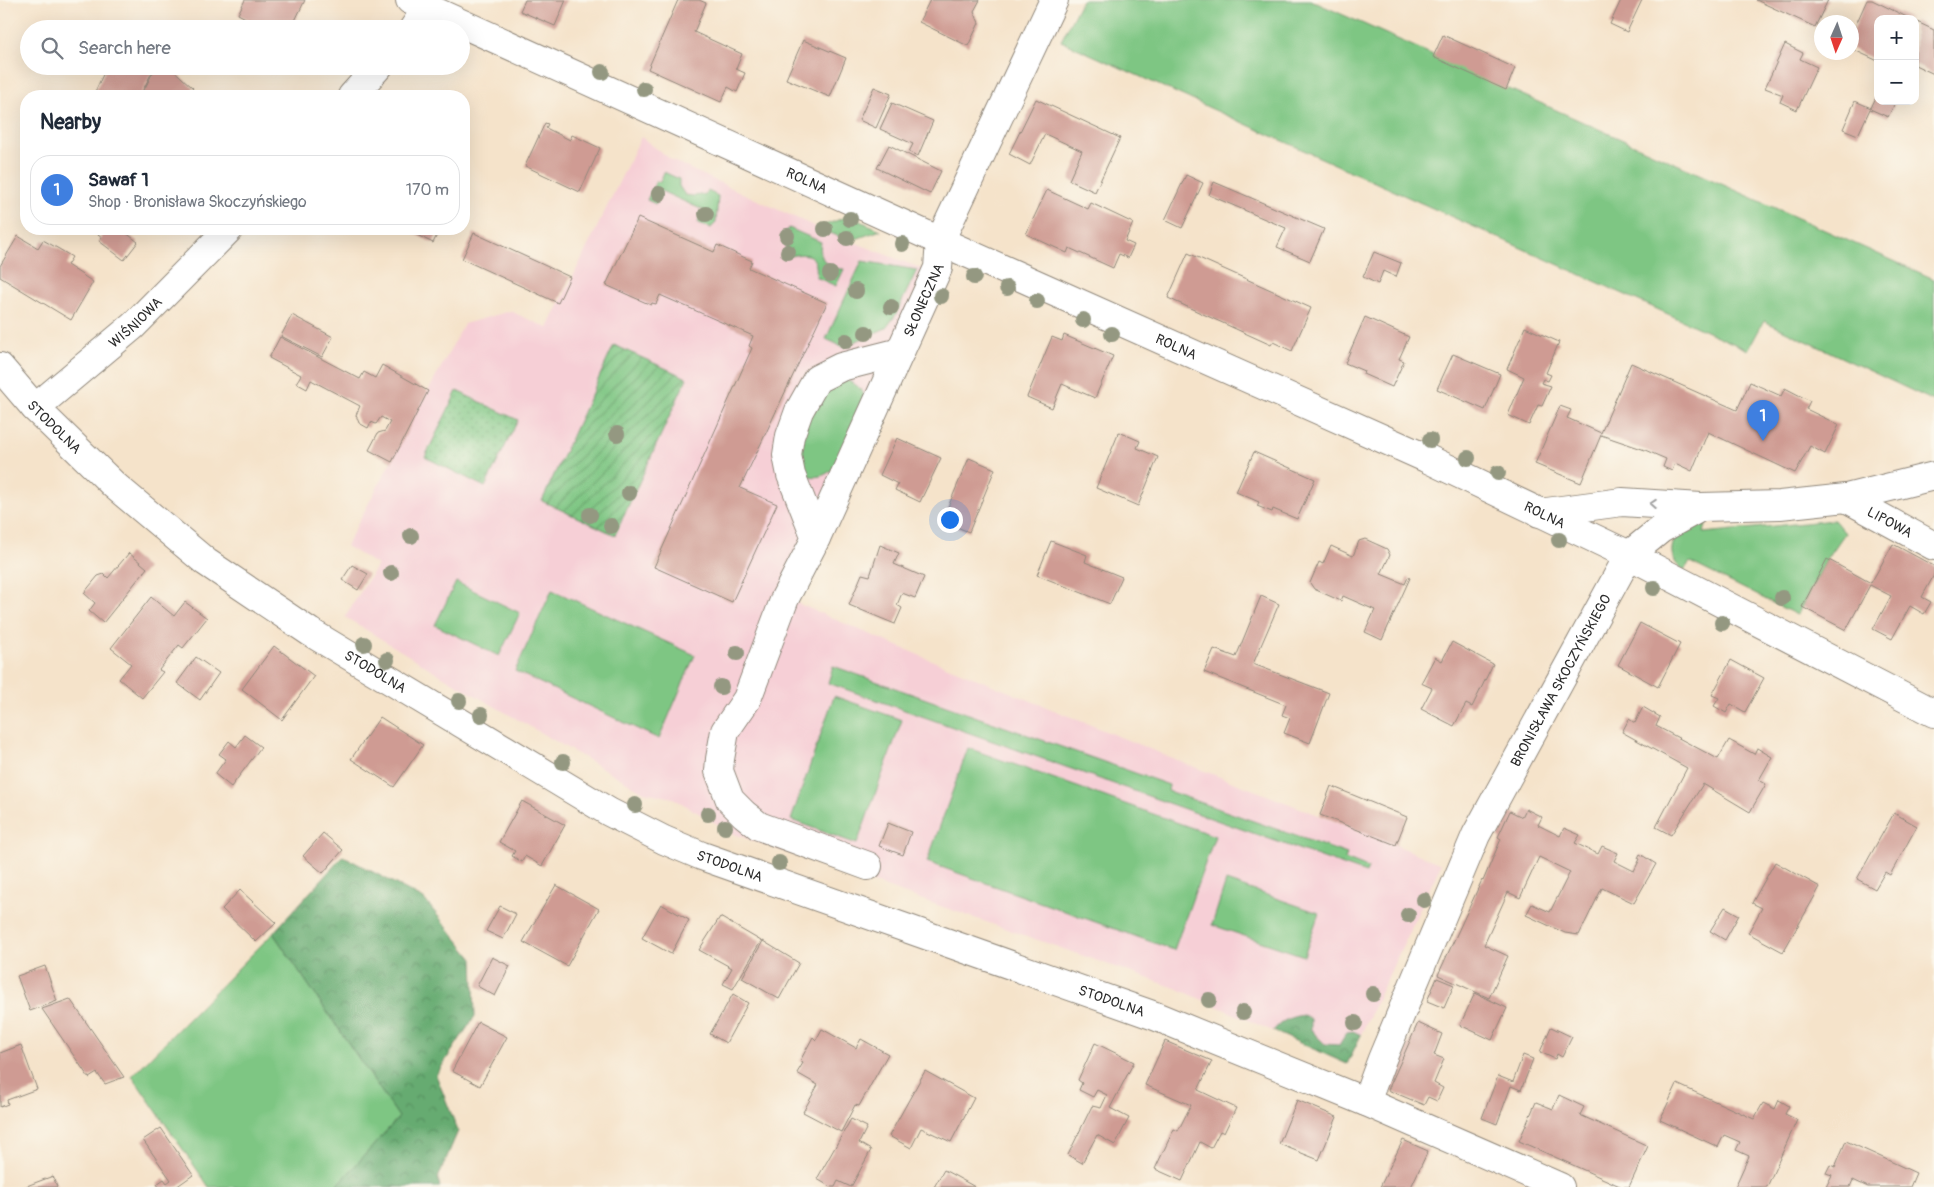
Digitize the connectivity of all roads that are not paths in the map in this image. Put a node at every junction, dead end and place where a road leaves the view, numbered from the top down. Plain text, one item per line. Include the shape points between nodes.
1 (1054, 0) edge
2 (417, 12) edge
3 (435, 20) edge
4 (470, 35) edge
5 (371, 75) edge
6 (357, 90) edge
7 (223, 235) edge
8 (940, 241) junction
9 (900, 352) junction
10 (0, 367) edge
11 (35, 408) junction
12 (1934, 476) edge
13 (1846, 498) junction
14 (1701, 508) junction
15 (1539, 512) junction
16 (816, 538) junction
17 (1934, 546) edge
18 (1629, 555) junction
19 (1934, 713) edge
20 (868, 866) dead end
21 (1366, 1102) junction
22 (1560, 1187) edge

1 - 8 street, SŁONECZNA
2 - 3 street, ROLNA
4 - 8 street, ROLNA
5 - 6 street
7 - 11 street, WIŚNIOWA via 133,326
8 - 9 street, SŁONECZNA via 938,268
8 - 15 street, ROLNA via 1426,458
9 - 16 street, SŁONECZNA
9 - 16 street via 841,367 817,379 799,411 787,455 791,475
10 - 11 street, STODOLNA
11 - 21 street, STODOLNA via 114,485 206,562 310,632 609,812 702,856 1155,1016
12 - 13 street, BRONISŁAWA SKOCZYŃSKIEGO
13 - 14 street, BRONISŁAWA SKOCZYŃSKIEGO
13 - 17 street, LIPOWA
14 -> 15 street via 1622,502
14 - 18 street, BRONISŁAWA SKOCZYŃSKIEGO via 1661,529
15 - 18 street, ROLNA
16 - 20 street, SŁONECZNA via 785,598 747,699 725,732 719,771 730,800 759,826
18 - 19 street, ROLNA
18 - 21 street, BRONISŁAWA SKOCZYŃSKIEGO via 1476,836
21 - 22 street, STODOLNA

